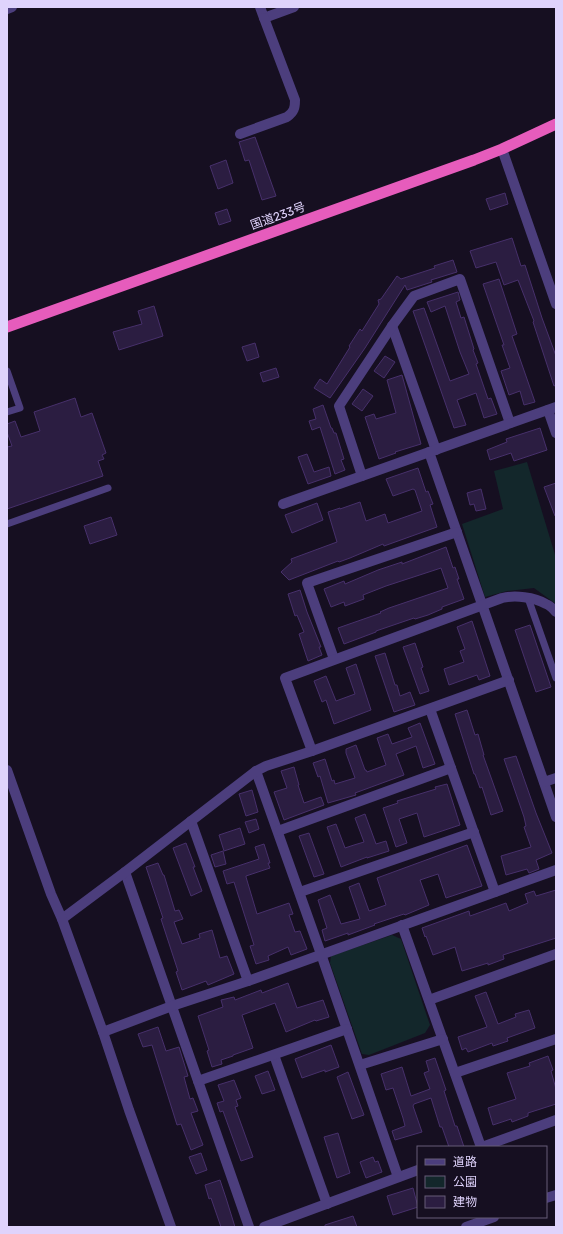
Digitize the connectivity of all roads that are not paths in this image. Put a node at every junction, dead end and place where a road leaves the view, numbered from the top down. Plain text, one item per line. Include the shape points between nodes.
1 (12, 7) edge
2 (260, 7) edge
3 (294, 7) edge
4 (7, 9) edge
5 (264, 18) junction
6 (556, 124) edge
7 (240, 134) dead end
8 (502, 149) junction
9 (556, 304) edge
10 (392, 326) junction
11 (7, 327) edge
12 (7, 371) edge
13 (552, 408) edge
14 (7, 412) edge
15 (510, 423) junction
16 (556, 433) edge
17 (433, 451) junction
18 (362, 476) junction
19 (108, 488) dead end
20 (283, 504) dead end
21 (7, 524) edge
22 (457, 532) junction
23 (528, 598) junction
24 (482, 605) junction
25 (556, 612) edge
26 (334, 659) junction
27 (556, 678) edge
28 (509, 680) junction
29 (430, 709) junction
30 (312, 752) junction
31 (451, 768) junction
32 (7, 770) edge
33 (256, 771) junction
34 (556, 778) edge
35 (544, 782) junction
36 (556, 817) edge
37 (191, 821) junction
38 (278, 832) junction
39 (474, 832) junction
40 (556, 870) edge
41 (125, 872) junction
42 (300, 892) junction
43 (495, 892) junction
44 (62, 919) junction
45 (402, 925) junction
46 (321, 954) junction
47 (556, 954) edge
48 (248, 980) junction
49 (429, 1000) junction
50 (172, 1006) junction
51 (347, 1029) junction
52 (103, 1032) junction
53 (443, 1039) junction
54 (556, 1039) edge
55 (274, 1055) junction
56 (360, 1065) junction
57 (455, 1073) junction
58 (198, 1081) junction
59 (556, 1120) edge
60 (481, 1146) edge
61 (484, 1146) edge
62 (417, 1170) edge
63 (398, 1177) junction
64 (326, 1204) junction
65 (491, 1218) edge
66 (171, 1227) edge
67 (250, 1227) edge
68 (264, 1227) edge
69 (466, 1227) edge

1 - 4 street
2 - 5 street
3 - 5 street
5 - 7 street via 295,100 295,108 287,117
6 - 8 highway, 国道233号
8 - 9 street
8 - 11 highway, 国道233号
10 - 15 street via 414,296 460,279
10 - 17 street
10 - 18 street via 339,406
12 - 14 lane via 20,408
13 - 15 street
13 - 16 street
15 - 17 street
17 - 18 street
17 - 22 street
18 - 20 street
19 - 21 lane
22 - 24 street
22 - 26 street via 307,583
23 - 24 street via 510,596
23 - 25 street via 546,604
23 - 27 lane
24 - 26 street
24 - 28 street
26 - 30 street via 286,678
28 - 29 street
28 - 35 street
29 - 30 street
29 - 31 street
30 - 33 street
31 - 38 street
31 - 39 street
32 - 44 street
33 - 37 street
33 - 38 street
34 - 35 street
35 - 36 street
37 - 41 street
37 - 48 street
38 - 42 street
39 - 42 street
39 - 43 street
40 - 43 street
41 - 44 street
41 - 50 street
42 - 46 street
43 - 45 street
44 - 52 street
45 - 46 street
45 - 49 street
46 - 48 street
46 - 51 street
47 - 49 street
48 - 50 street
49 - 53 street
50 - 52 street
50 - 58 street
51 - 55 street
51 - 56 street
52 - 66 street
53 - 56 street
53 - 57 street
54 - 57 street
55 - 58 street
55 - 64 street
56 - 63 street
57 - 60 street
58 - 67 street
59 - 61 street
62 - 63 street
63 - 64 street
64 - 68 street
65 - 69 street

